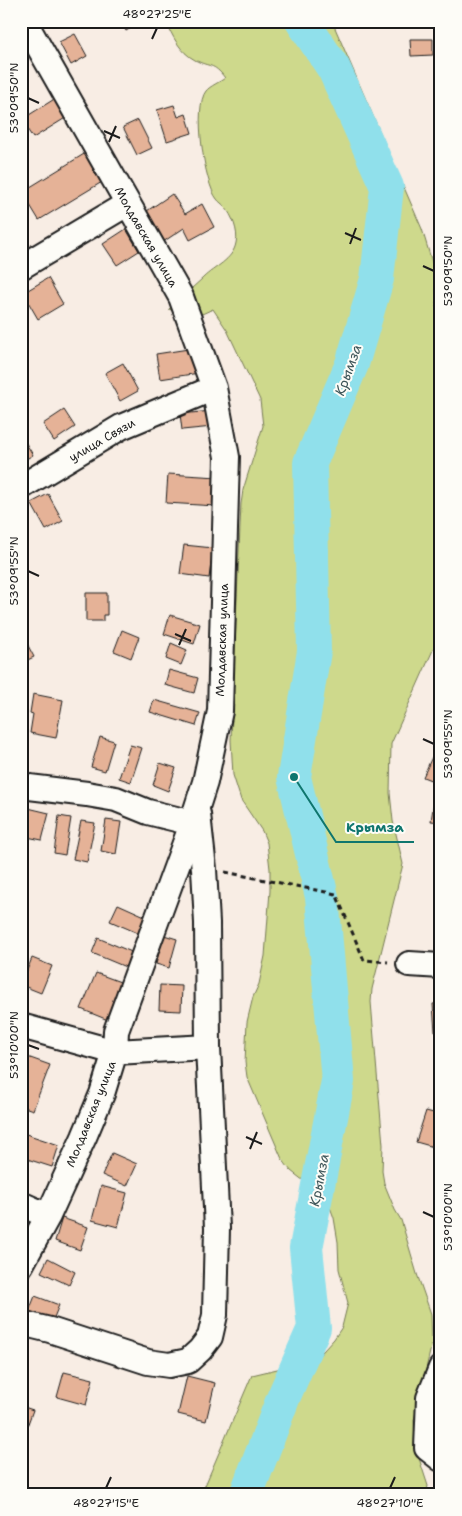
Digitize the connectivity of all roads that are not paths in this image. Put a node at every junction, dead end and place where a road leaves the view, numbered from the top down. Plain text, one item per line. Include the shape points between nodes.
1 (28, 25) edge
2 (127, 204) junction
3 (21, 267) edge
4 (214, 388) junction
5 (21, 487) edge
6 (21, 786) edge
7 (194, 814) junction
8 (409, 964) road end
9 (441, 966) edge
10 (21, 1026) edge
11 (208, 1047) junction
12 (115, 1052) junction
13 (21, 1204) edge
14 (48, 1216) junction
15 (21, 1265) edge
16 (21, 1323) edge
17 (441, 1368) edge
18 (441, 1459) edge

1 - 2 street, Молдавская улица
2 - 3 street
2 - 4 street, Молдавская улица via 181,298
4 - 5 street, улица Связи via 121,426
4 - 7 street, Молдавская улица via 227,457 220,711 205,782
6 - 7 street via 116,799 148,812
7 - 11 street via 204,869 208,924
7 - 12 street, Молдавская улица via 116,1031
8 - 9 street
10 - 12 street
11 - 12 street
11 - 16 street via 218,1228 215,1315 210,1337 188,1361 169,1365 148,1362
12 - 14 street, Молдавская улица via 102,1094
13 - 14 street
14 - 15 street, Молдавская улица
17 - 18 street via 429,1398 427,1448

